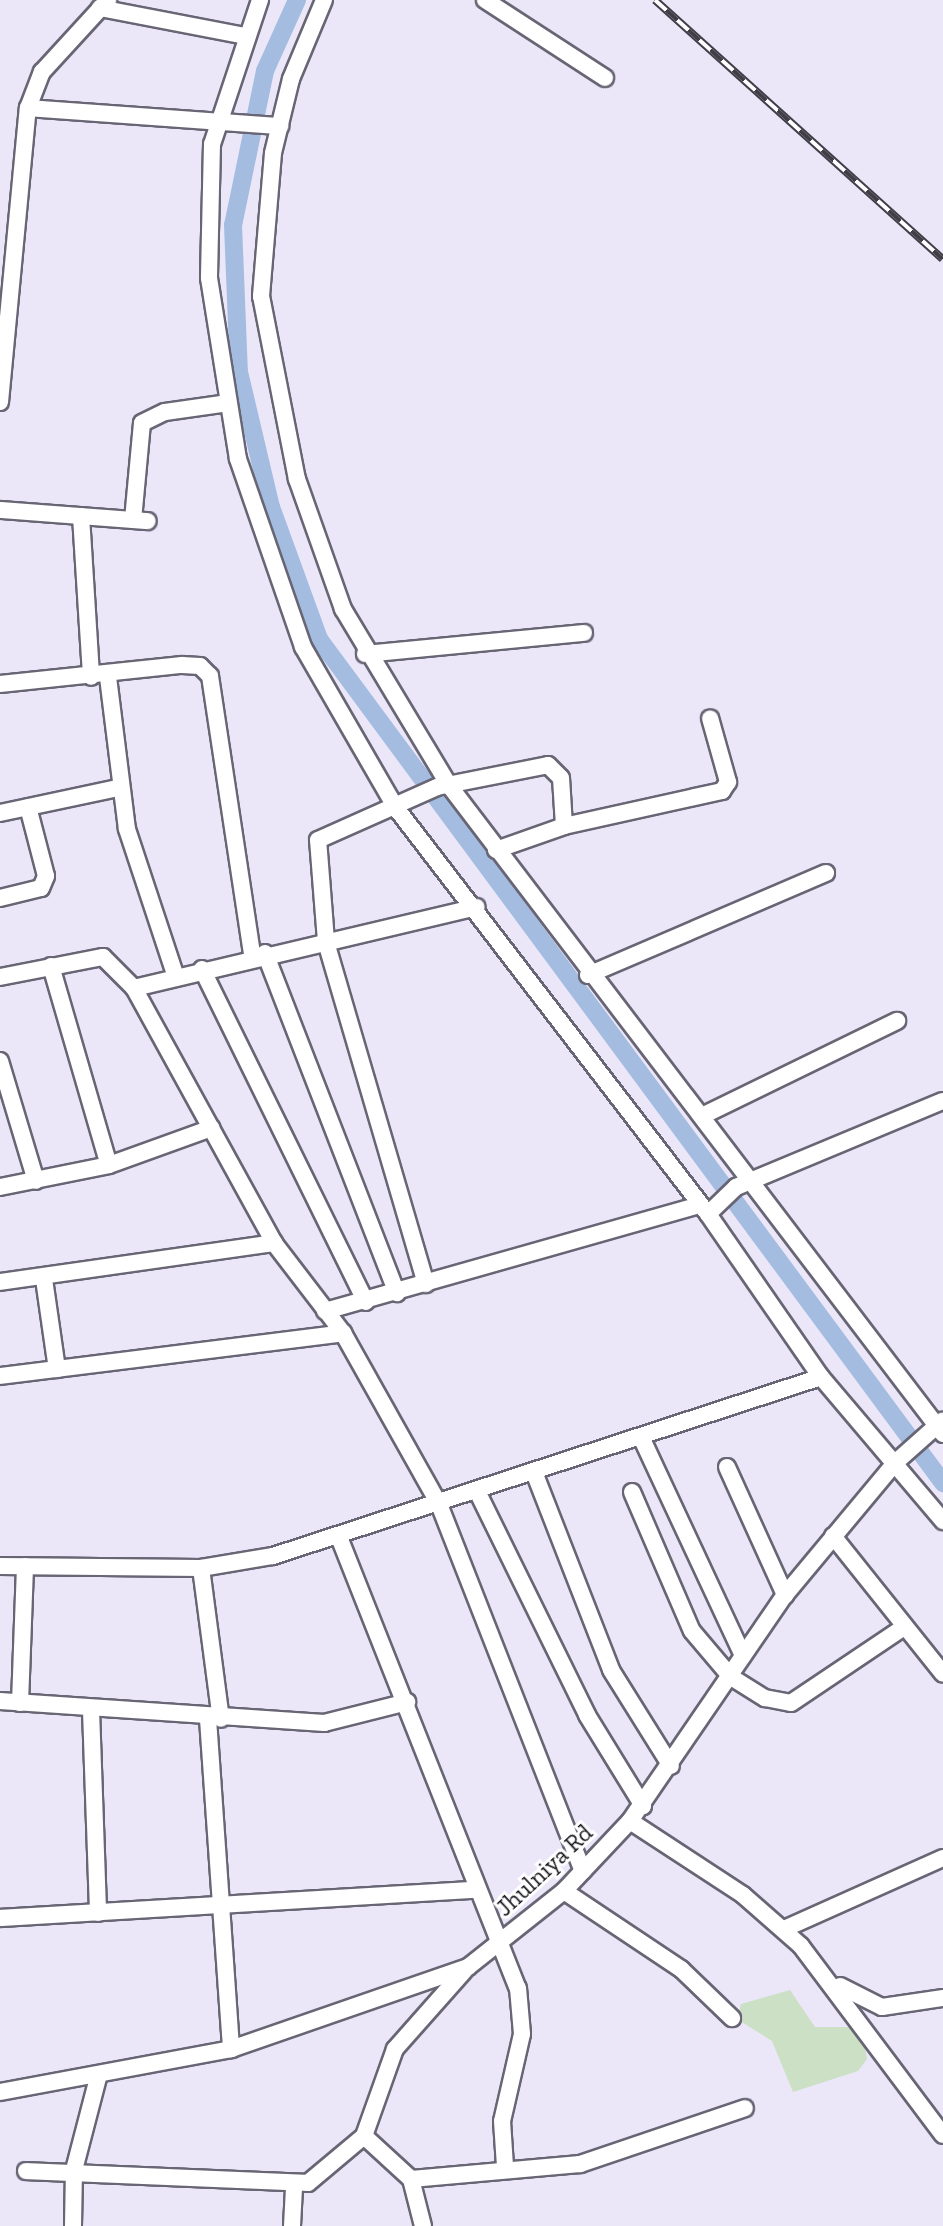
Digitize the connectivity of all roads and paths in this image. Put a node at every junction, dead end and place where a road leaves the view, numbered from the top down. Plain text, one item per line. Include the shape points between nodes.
1 (260, 0) edge
2 (324, 0) edge
3 (485, 0) edge
4 (104, 4) edge
5 (245, 36) junction
6 (605, 78) dead end
7 (28, 108) junction
8 (220, 120) junction
9 (273, 126) junction
10 (0, 402) edge
11 (228, 403) junction
12 (0, 510) edge
13 (81, 516) junction
14 (584, 633) dead end
15 (365, 654) junction
16 (99, 677) junction
17 (0, 684) edge
18 (710, 718) dead end
19 (442, 786) junction
20 (118, 788) junction
21 (402, 804) junction
22 (28, 807) junction
23 (0, 813) edge
24 (564, 826) junction
25 (496, 850) junction
26 (826, 873) dead end
27 (0, 898) edge
28 (477, 907) junction
29 (326, 941) junction
30 (258, 954) junction
31 (51, 966) junction
32 (202, 969) junction
33 (1, 972) edge
34 (588, 975) junction
35 (176, 977) junction
36 (134, 988) junction
37 (897, 1021) dead end
38 (0, 1061) edge
39 (943, 1101) edge
40 (704, 1115) junction
41 (211, 1128) junction
42 (109, 1165) junction
43 (752, 1179) junction
44 (36, 1181) junction
45 (0, 1187) edge
46 (708, 1208) junction
47 (274, 1243) junction
48 (44, 1279) junction
49 (0, 1282) edge
50 (426, 1284) junction
51 (397, 1293) junction
52 (366, 1302) junction
53 (325, 1311) junction
54 (343, 1333) junction
55 (57, 1369) junction
56 (0, 1376) edge
57 (821, 1377) junction
58 (941, 1427) edge
59 (642, 1439) junction
60 (902, 1458) junction
61 (727, 1467) dead end
62 (534, 1472) junction
63 (477, 1491) junction
64 (632, 1492) dead end
65 (439, 1504) junction
66 (943, 1521) edge
67 (833, 1536) junction
68 (339, 1537) junction
69 (0, 1566) edge
70 (25, 1566) junction
71 (201, 1568) junction
72 (785, 1595) junction
73 (904, 1627) junction
74 (743, 1656) junction
75 (943, 1674) edge
76 (731, 1677) junction
77 (0, 1701) edge
78 (407, 1702) junction
79 (20, 1703) junction
80 (91, 1710) junction
81 (215, 1719) junction
82 (671, 1766) junction
83 (643, 1806) junction
84 (630, 1821) junction
85 (943, 1858) edge
86 (583, 1871) junction
87 (475, 1890) junction
88 (564, 1891) junction
89 (216, 1906) junction
90 (98, 1913) junction
91 (0, 1918) edge
92 (784, 1929) junction
93 (498, 1945) junction
94 (468, 1967) junction
95 (835, 1983) junction
96 (943, 1998) edge
97 (732, 2018) dead end
98 (231, 2049) junction
99 (98, 2078) junction
100 (0, 2092) edge
101 (745, 2108) dead end
102 (943, 2135) edge
103 (364, 2136) junction
104 (505, 2166) junction
105 (74, 2170) junction
106 (26, 2171) dead end
107 (411, 2179) junction
108 (294, 2187) junction
109 (73, 2226) edge
110 (292, 2226) edge
111 (423, 2226) edge

1 - 5 street
2 - 9 street
3 - 6 street
4 - 5 street
4 - 7 street via 42,72
5 - 8 street
7 - 8 street
7 - 10 street
8 - 9 street
8 - 11 street via 212,144 209,278
9 - 15 street via 260,253 265,343 314,534
11 - 13 street via 157,413 142,423 140,520
11 - 21 street via 254,523 303,647
12 - 13 street
13 - 16 street
14 - 15 street
15 - 19 street
16 - 17 street
16 - 20 street
16 - 30 street via 182,665 200,666 210,676
18 - 24 street via 728,782 722,791
19 - 21 street
19 - 24 street via 558,767
19 - 25 street
20 - 22 street
20 - 35 street
21 - 28 street
21 - 29 street via 318,840
22 - 23 street
22 - 27 street via 46,876 41,888
24 - 25 street
25 - 34 street
26 - 34 street
28 - 29 street
28 - 46 street
29 - 30 street
29 - 50 street
30 - 32 street
30 - 51 street
31 - 33 street
31 - 36 street via 103,957
31 - 42 street
32 - 35 street
32 - 52 street
34 - 40 street
35 - 36 street
36 - 41 street
37 - 40 street
38 - 44 street
39 - 43 street
40 - 43 street
41 - 42 street
41 - 47 street
42 - 44 street
43 - 46 street
43 - 58 street
44 - 45 street
46 - 50 street
46 - 57 street
47 - 48 street
47 - 53 street
48 - 49 street
48 - 55 street
50 - 51 street
51 - 52 street
52 - 53 street
53 - 54 street
54 - 55 street
54 - 65 street
55 - 56 street
57 - 59 street
57 - 60 street
58 - 60 street, Jhulniya Rd
59 - 62 street
59 - 74 street
60 - 66 street
60 - 67 street, Jhulniya Rd
61 - 72 street
62 - 63 street
62 - 82 street via 611,1670
63 - 65 street
63 - 83 street via 587,1715
64 - 76 street via 678,1606
65 - 68 street
65 - 86 street
67 - 72 street, Jhulniya Rd
67 - 73 street
68 - 71 street
68 - 78 street
69 - 70 street
70 - 71 street
70 - 79 street
71 - 81 street
72 - 74 street, Jhulniya Rd
73 - 75 street
73 - 76 street via 791,1703 777,1704
74 - 76 street, Jhulniya Rd
76 - 82 street, Jhulniya Rd
77 - 79 street
78 - 81 street via 324,1723
78 - 87 street
79 - 80 street
80 - 81 street
80 - 90 street
81 - 89 street
82 - 83 street, Jhulniya Rd
83 - 84 street, Jhulniya Rd
84 - 86 street, Jhulniya Rd
84 - 92 street
85 - 92 street
86 - 88 street, Jhulniya Rd
87 - 89 street
87 - 93 street
88 - 93 street, Jhulniya Rd
88 - 97 street via 681,1969
89 - 90 street
89 - 98 street
90 - 91 street
92 - 95 street
93 - 94 street, Jhulniya Rd
93 - 104 street via 522,2012 520,2061 502,2121
94 - 98 street, Jhulniya Rd
94 - 103 street via 395,2049
95 - 96 street via 882,2007
95 - 102 street
98 - 99 street, Jhulniya Rd
99 - 100 street, Jhulniya Rd
99 - 105 street
101 - 104 street via 580,2164
103 - 107 street
103 - 108 street via 321,2175
104 - 107 street
105 - 106 street
105 - 108 street
105 - 109 street
107 - 111 street
108 - 110 street

